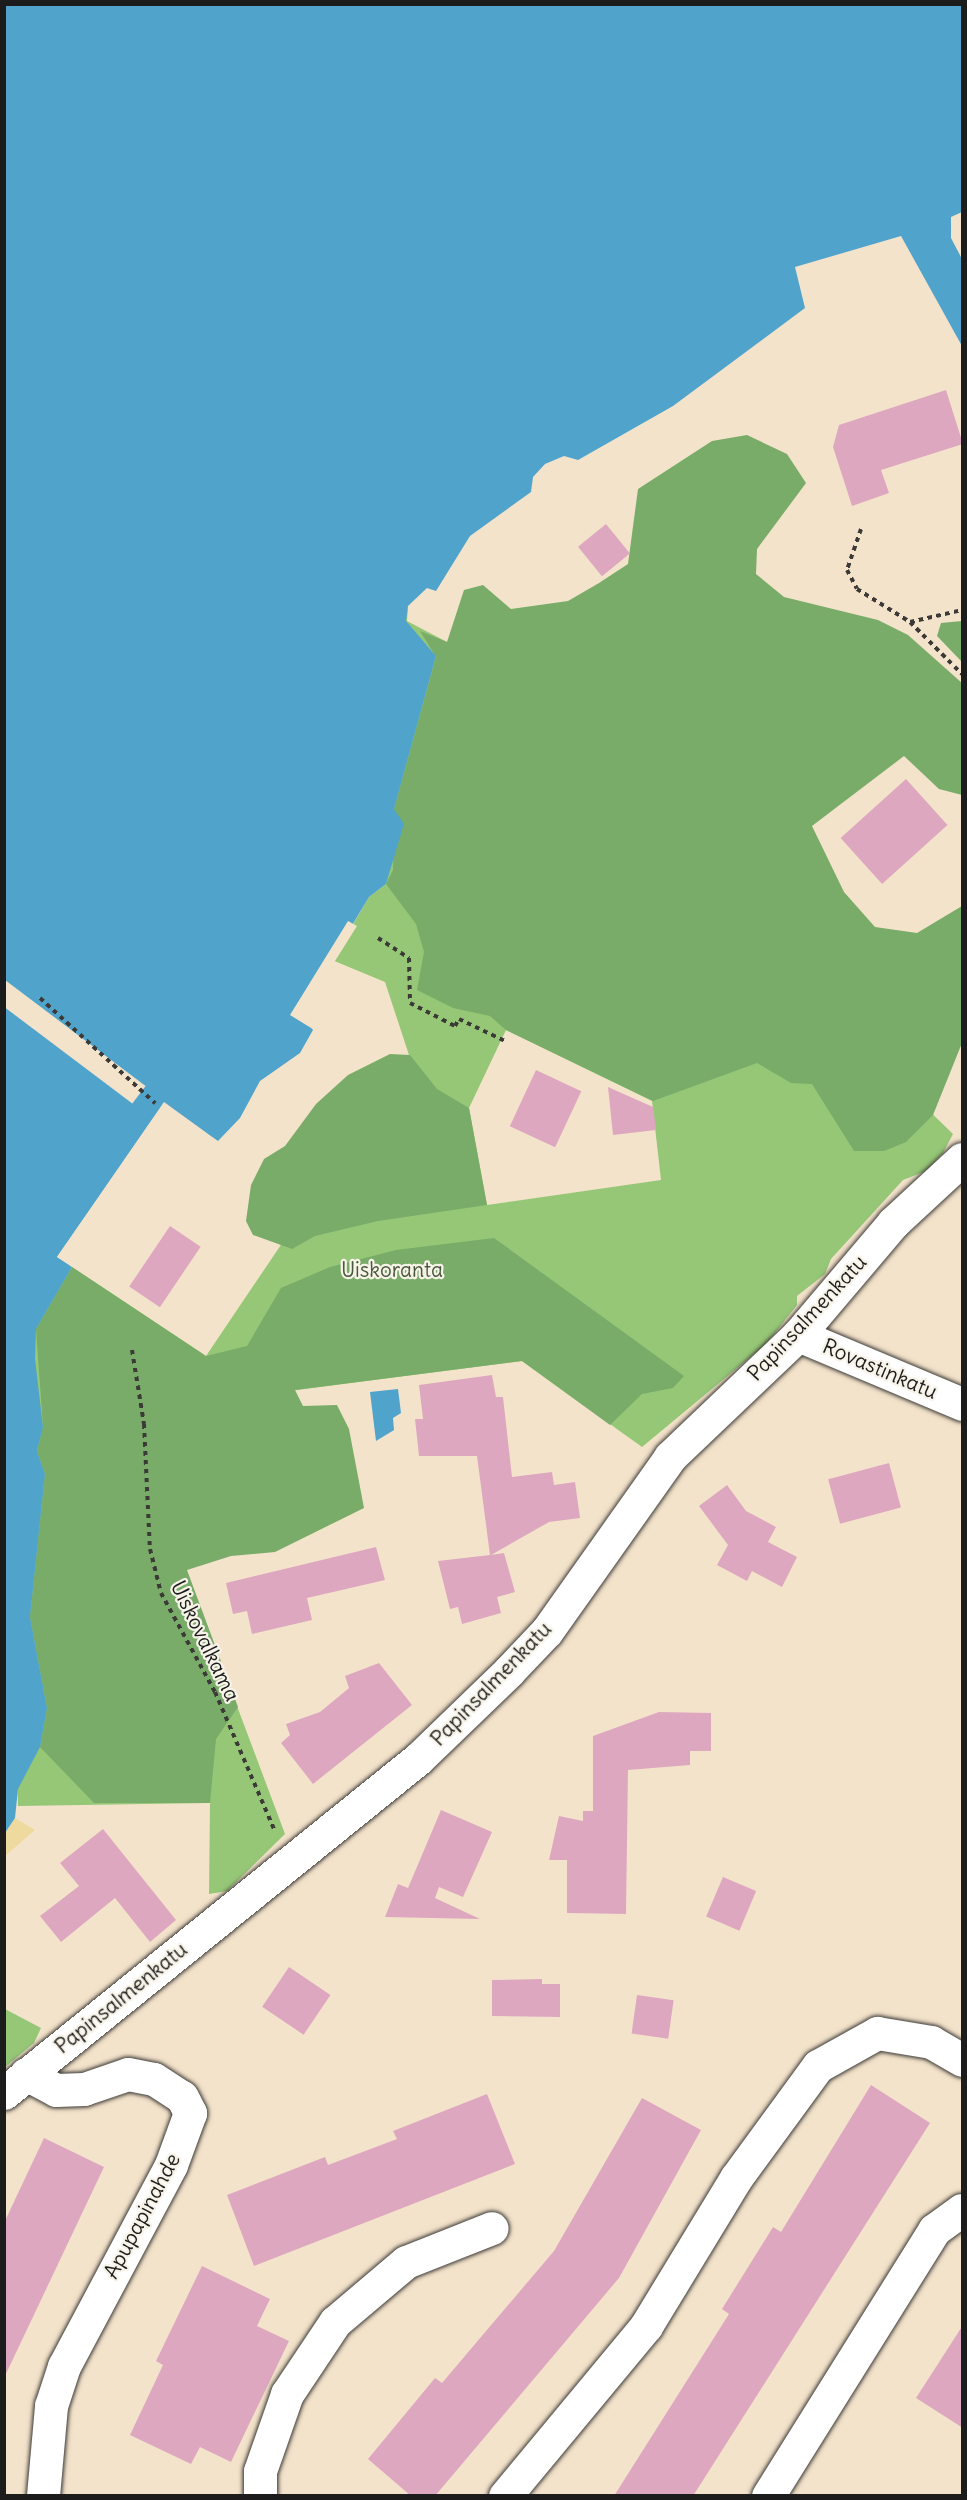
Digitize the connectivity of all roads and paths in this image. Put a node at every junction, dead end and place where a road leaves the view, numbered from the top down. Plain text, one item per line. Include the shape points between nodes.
1 (861, 529) dead end
2 (963, 610) edge
3 (910, 622) junction
4 (963, 674) edge
5 (378, 938) dead end
6 (40, 998) dead end
7 (505, 1041) dead end
8 (155, 1103) dead end
9 (963, 1159) edge
10 (798, 1335) junction
11 (132, 1350) dead end
12 (963, 1404) edge
13 (287, 1864) junction
14 (963, 2060) edge
15 (15, 2084) edge
16 (963, 2210) edge
17 (492, 2228) dead end
18 (43, 2496) edge
19 (260, 2496) edge
20 (505, 2496) edge
21 (768, 2496) edge

1 - 3 path via 847,570 857,589
2 - 3 path
3 - 4 path
5 - 7 path via 409,958 410,1003 455,1026 459,1019
6 - 8 path
9 - 10 street, Papinsalmenkatu via 893,1223
10 - 12 street, Rovastinkatu
10 - 13 street, Papinsalmenkatu via 670,1456 547,1631 509,1671 418,1759
11 - 13 path, Uiskovalkama via 144,1424 150,1549 161,1593 215,1692
13 - 15 street, Papinsalmenkatu
14 - 20 street via 909,2036 877,2033 818,2066 736,2178 646,2326
15 - 18 street, Apupapinahde via 56,2090 84,2089 128,2074 154,2079 182,2097 190,2113 171,2165 64,2366 51,2406
16 - 21 street via 934,2230
17 - 19 street via 406,2262 335,2322 287,2394 260,2471

